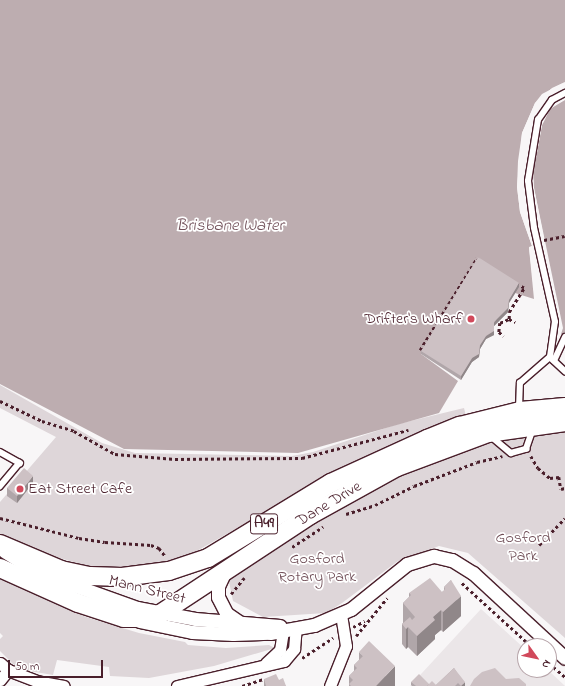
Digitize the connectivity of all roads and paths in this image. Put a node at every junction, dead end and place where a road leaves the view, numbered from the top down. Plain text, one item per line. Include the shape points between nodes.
1 (565, 93) edge
2 (565, 236) edge
3 (537, 241) junction
4 (483, 263) edge
5 (517, 284) edge
6 (509, 319) junction
7 (515, 322) dead end
8 (504, 336) dead end
9 (565, 337) edge
10 (420, 350) edge
11 (552, 359) junction
12 (565, 370) edge
13 (0, 401) edge
14 (565, 407) edge
15 (527, 420) junction
16 (565, 422) edge
17 (412, 430) dead end
18 (488, 433) junction
19 (526, 449) junction
20 (0, 452) edge
21 (510, 452) junction
22 (0, 488) edge
23 (565, 488) edge
24 (341, 515) dead end
25 (0, 518) edge
26 (565, 518) edge
27 (328, 523) dead end
28 (0, 544) edge
29 (539, 545) dead end
30 (0, 548) edge
31 (290, 548) dead end
32 (166, 559) dead end
33 (0, 568) edge
34 (228, 568) junction
35 (246, 577) dead end
36 (458, 579) dead end
37 (392, 593) dead end
38 (230, 596) dead end
39 (160, 614) junction
40 (341, 615) junction
41 (124, 618) junction
42 (239, 622) junction
43 (289, 629) junction
44 (522, 638) edge
45 (353, 642) dead end
46 (565, 658) edge
47 (4, 667) edge
48 (557, 670) edge
49 (565, 677) edge
50 (0, 680) edge
51 (64, 686) edge
52 (177, 686) edge
53 (330, 686) edge

1 - 3 lane via 544,108 534,132 528,181
2 - 3 path
3 - 11 lane via 555,322
4 - 10 path via 477,258
5 - 6 path via 524,288 509,312
6 - 7 path
6 - 8 path via 499,322 500,332
9 - 11 lane
11 - 12 lane
11 - 15 lane via 520,382
13 - 17 path via 42,421 74,431 115,454 175,459 302,458 401,430
14 - 15 highway, Dane Drive / A49
15 - 16 highway, Dane Drive / A49
15 - 18 highway, Dane Drive / A49
15 - 19 lane
15 - 28 highway, Dane Drive / A49 via 460,426 360,469 302,500 221,551 169,571 122,577 90,576 61,570
18 - 21 lane
18 - 34 highway, Dane Drive / A49 via 431,452 362,484
19 - 21 lane
19 - 23 path via 538,468 550,478 559,477 561,489
20 - 22 lane via 20,463
21 - 24 path via 414,486 376,506
25 - 32 path via 79,538 151,544 162,551
26 - 29 path
27 - 31 path
30 - 39 street, Mann Street via 28,568 50,578
33 - 41 highway, Dane Drive / A49 via 58,595
34 - 39 highway, Dane Drive / A49
34 - 42 street via 218,586 218,597 226,613
35 - 38 path via 234,588
36 - 44 path
37 - 45 path via 366,621
39 - 41 highway, Dane Drive / A49 via 144,619
39 - 42 street, Mann Street
40 - 43 street, Mann Street via 321,624
40 - 46 street, Mann Street via 363,601 407,564 426,557 443,557 473,573
40 - 53 street via 346,646
41 - 43 street, Mann Street via 192,632 252,634
42 - 43 street, Mann Street
43 - 52 street via 296,643 289,657 283,661
47 - 50 street
47 - 51 street via 36,681
48 - 49 path

